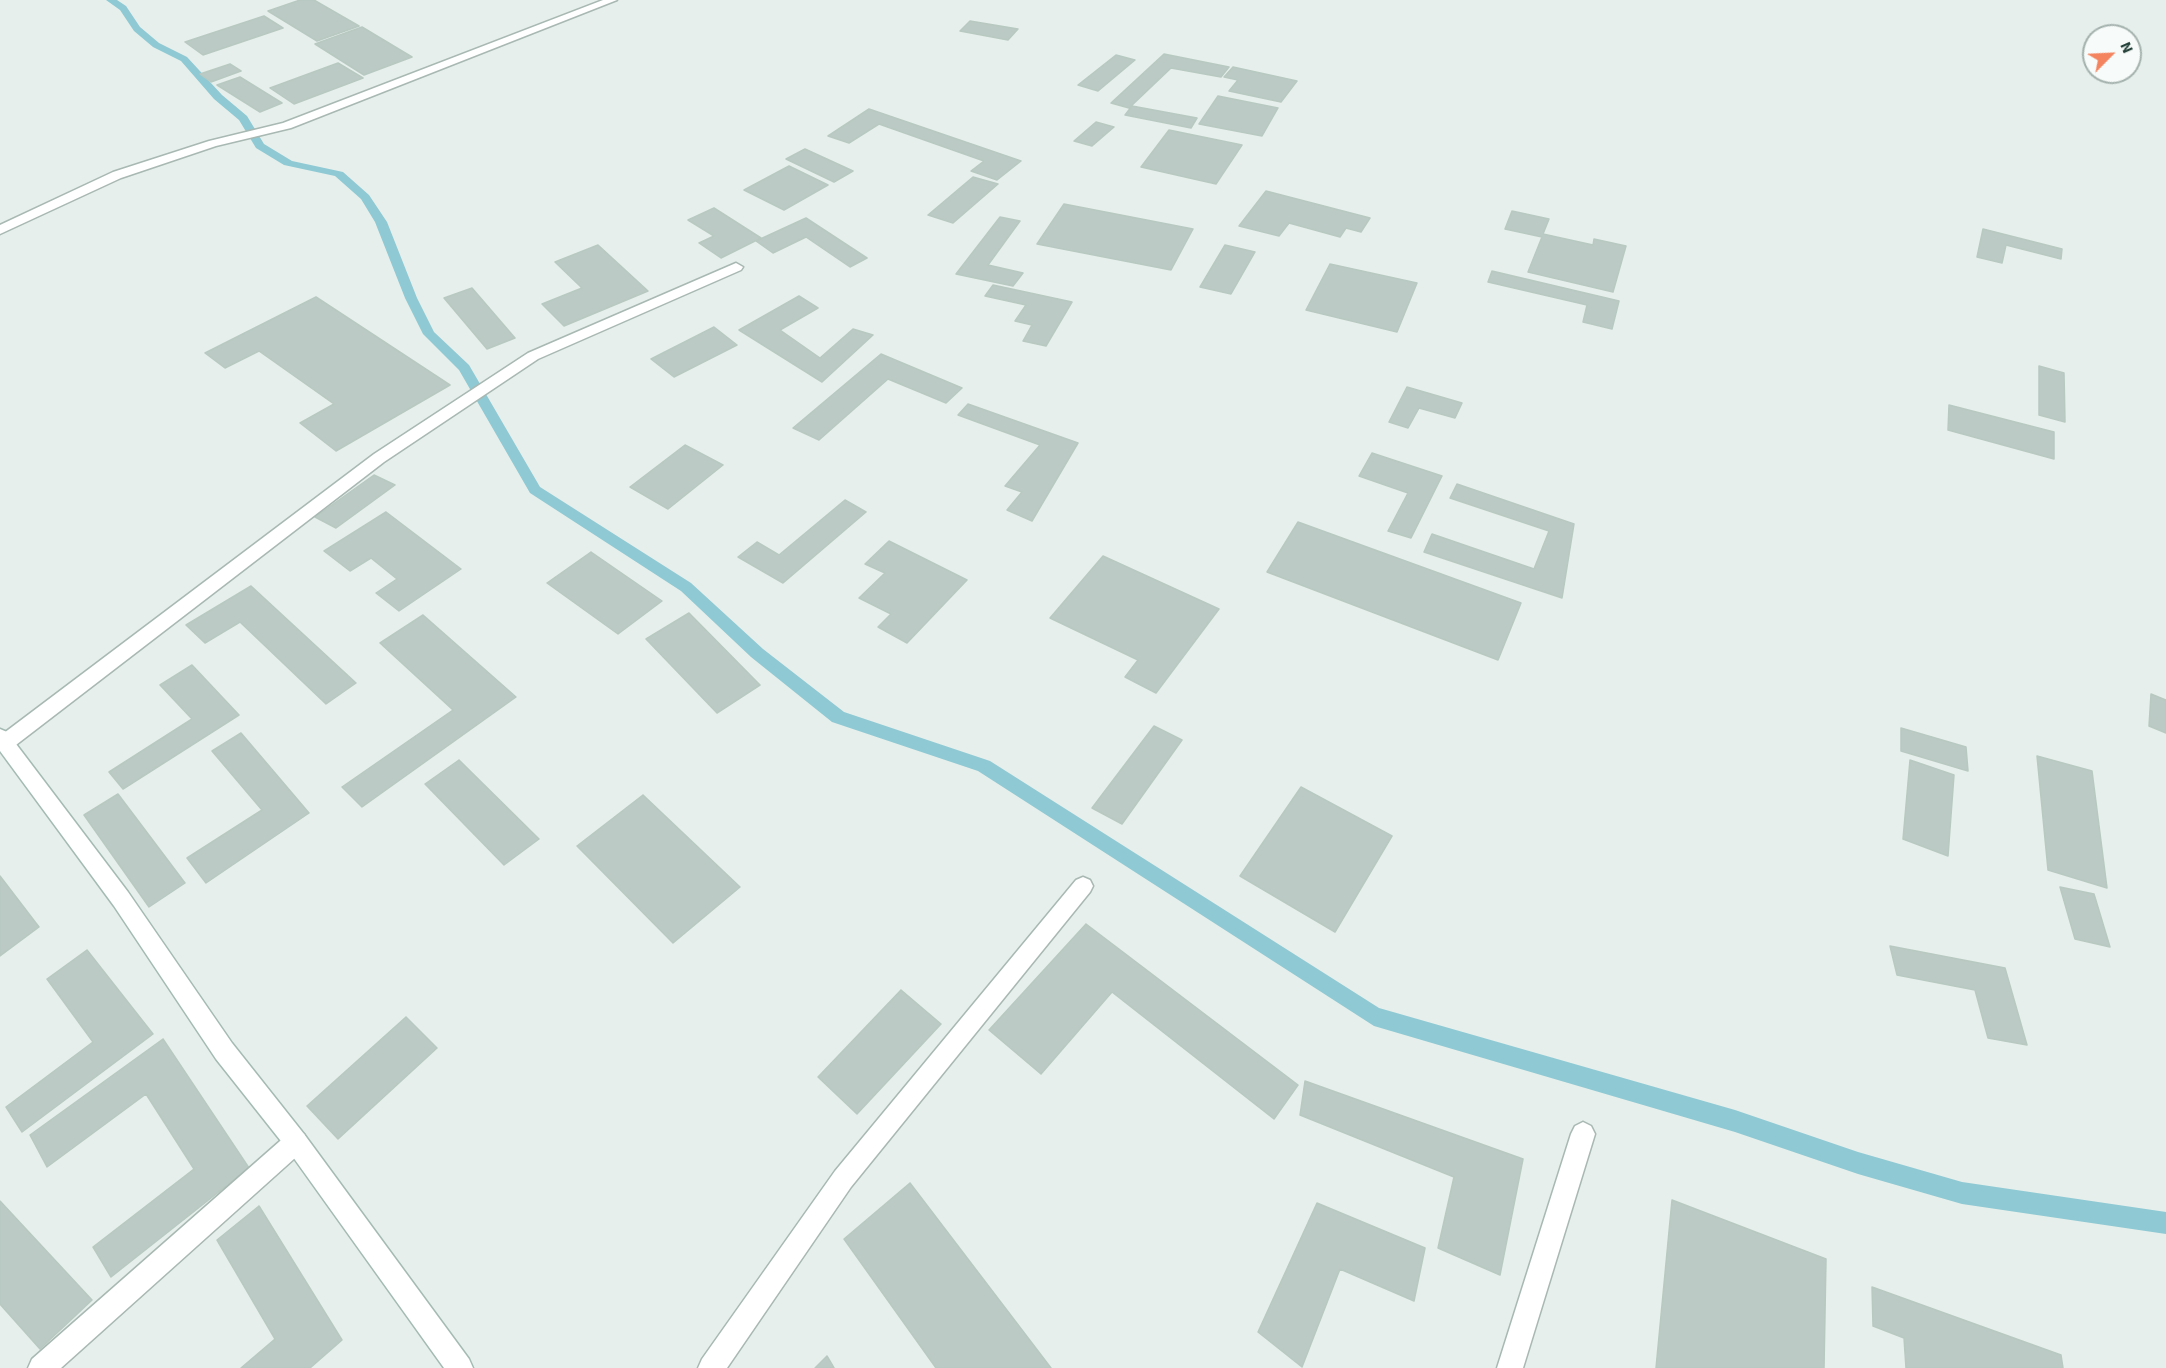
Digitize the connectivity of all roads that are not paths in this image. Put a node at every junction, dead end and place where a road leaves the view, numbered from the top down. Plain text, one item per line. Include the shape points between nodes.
1 (612, 0) edge
2 (0, 230) edge
3 (736, 267) dead end
4 (2, 740) edge
5 (1083, 886) dead end
6 (1583, 1134) dead end
7 (296, 1142) junction
8 (41, 1368) edge
9 (460, 1368) edge
10 (711, 1368) edge
11 (1510, 1368) edge

1 - 2 street via 286,126 213,143 117,176
3 - 4 street via 533,356 379,458
4 - 7 street via 121,899 224,1051
5 - 10 street via 843,1179
6 - 11 street
7 - 8 street
7 - 9 street

